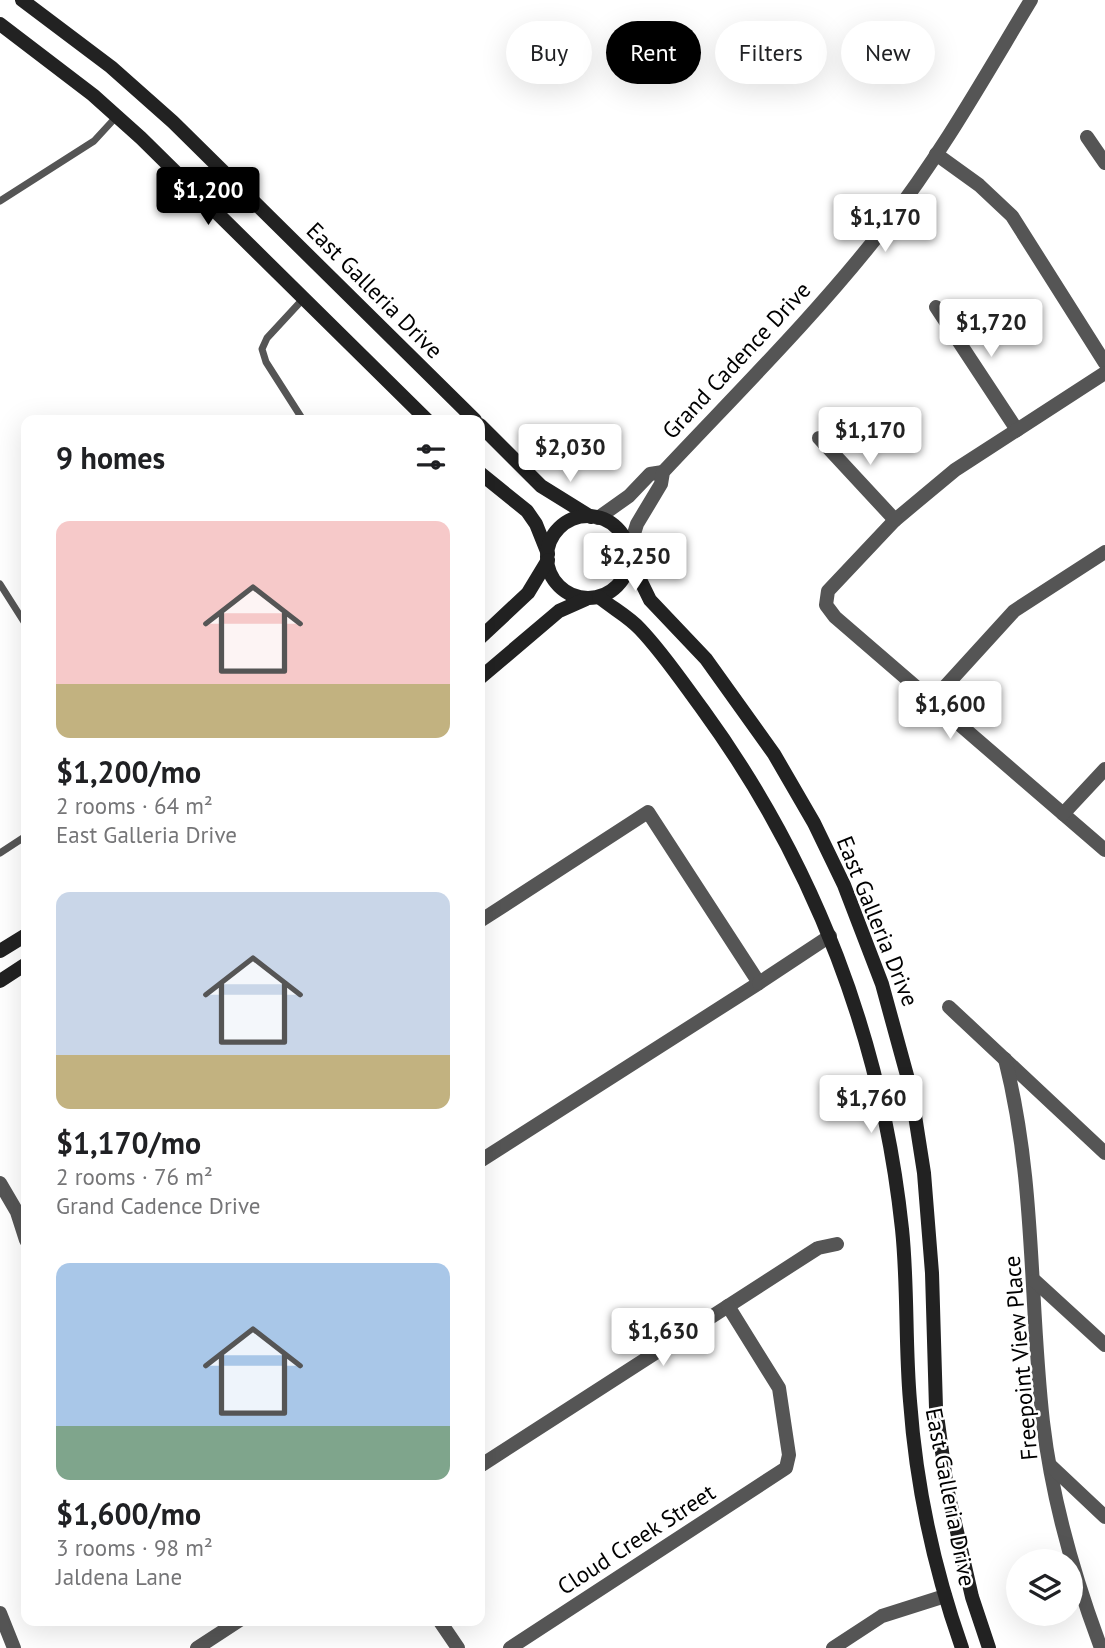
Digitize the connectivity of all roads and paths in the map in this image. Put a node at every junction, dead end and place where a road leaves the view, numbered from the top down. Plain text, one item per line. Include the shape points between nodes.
1 (22, 0) edge
2 (1031, 0) edge
3 (0, 24) edge
4 (117, 116) junction
5 (1087, 136) dead end
6 (936, 155) junction
7 (1105, 163) edge
8 (0, 201) edge
9 (304, 298) junction
10 (936, 307) dead end
11 (1105, 363) edge
12 (1105, 373) edge
13 (300, 415) edge
14 (422, 415) edge
15 (469, 415) edge
16 (485, 430) edge
17 (1017, 430) junction
18 (819, 438) dead end
19 (663, 472) junction
20 (485, 476) edge
21 (594, 517) junction
22 (895, 520) junction
23 (1105, 552) edge
24 (629, 554) junction
25 (548, 557) junction
26 (0, 584) edge
27 (592, 598) junction
28 (21, 617) edge
29 (485, 633) edge
30 (485, 674) edge
31 (930, 702) junction
32 (1105, 768) edge
33 (1063, 814) junction
34 (21, 839) edge
35 (1105, 850) edge
36 (0, 853) edge
37 (485, 918) edge
38 (830, 936) junction
39 (21, 938) edge
40 (0, 951) edge
41 (21, 967) edge
42 (0, 981) edge
43 (759, 983) junction
44 (948, 1007) dead end
45 (1004, 1059) junction
46 (1105, 1153) edge
47 (485, 1158) edge
48 (0, 1183) edge
49 (21, 1208) edge
50 (837, 1244) dead end
51 (1035, 1281) junction
52 (728, 1306) junction
53 (1105, 1345) edge
54 (485, 1463) edge
55 (1051, 1466) junction
56 (1105, 1517) edge
57 (945, 1596) junction
58 (0, 1613) edge
59 (231, 1626) edge
60 (443, 1626) edge
61 (14, 1648) edge
62 (197, 1648) edge
63 (458, 1648) edge
64 (510, 1648) edge
65 (833, 1648) edge
66 (961, 1648) edge
67 (989, 1648) edge
68 (1101, 1648) edge

1 - 15 main road, East Galleria Drive via 111,67 173,122
2 - 6 street, Grand Cadence Drive
3 - 4 main road
4 - 8 lane via 94,141
4 - 9 main road
5 - 7 street
6 - 11 street via 1012,216
6 - 19 street, Grand Cadence Drive via 837,285
9 - 13 lane via 262,349
9 - 14 main road
10 - 17 street
12 - 17 street
16 - 21 main road via 541,486
17 - 22 street via 955,470
18 - 22 street
19 - 21 street, Grand Cadence Drive via 650,474 629,496
19 - 24 street, Grand Cadence Drive via 661,484 637,524
20 - 25 main road via 527,511
21 - 24 main road via 618,530
21 - 25 main road via 567,523 551,541
22 - 31 street via 828,591 826,605
23 - 31 street via 1014,611
24 - 27 main road via 621,582 611,592
24 - 67 main road, East Galleria Drive via 650,600 706,659 774,754 828,852 879,975 911,1090 924,1172 936,1408 945,1475 972,1597
25 - 27 main road via 556,582 564,590
25 - 29 main road via 528,593
26 - 28 lane
27 - 30 main road via 559,611
27 - 38 main road, East Galleria Drive via 642,630 743,768 786,841
31 - 33 street
32 - 33 street
33 - 35 street
34 - 36 lane
37 - 43 street via 648,812
38 - 43 street
38 - 57 main road, East Galleria Drive via 863,1030 893,1157 903,1247 910,1406 922,1493
39 - 40 main road
41 - 42 main road
43 - 47 street
44 - 45 street
45 - 46 street
45 - 51 street, Freepoint View Place via 1021,1129
48 - 49 street
50 - 52 street via 818,1248
51 - 53 street
51 - 55 street, Freepoint View Place via 1043,1423
52 - 54 street
52 - 64 street, Cloud Creek Street via 779,1388 789,1455 786,1468
55 - 56 street
55 - 68 street, Freepoint View Place via 1068,1548
57 - 65 street via 882,1616
57 - 66 main road, East Galleria Drive
58 - 61 street
59 - 62 street
60 - 63 street

